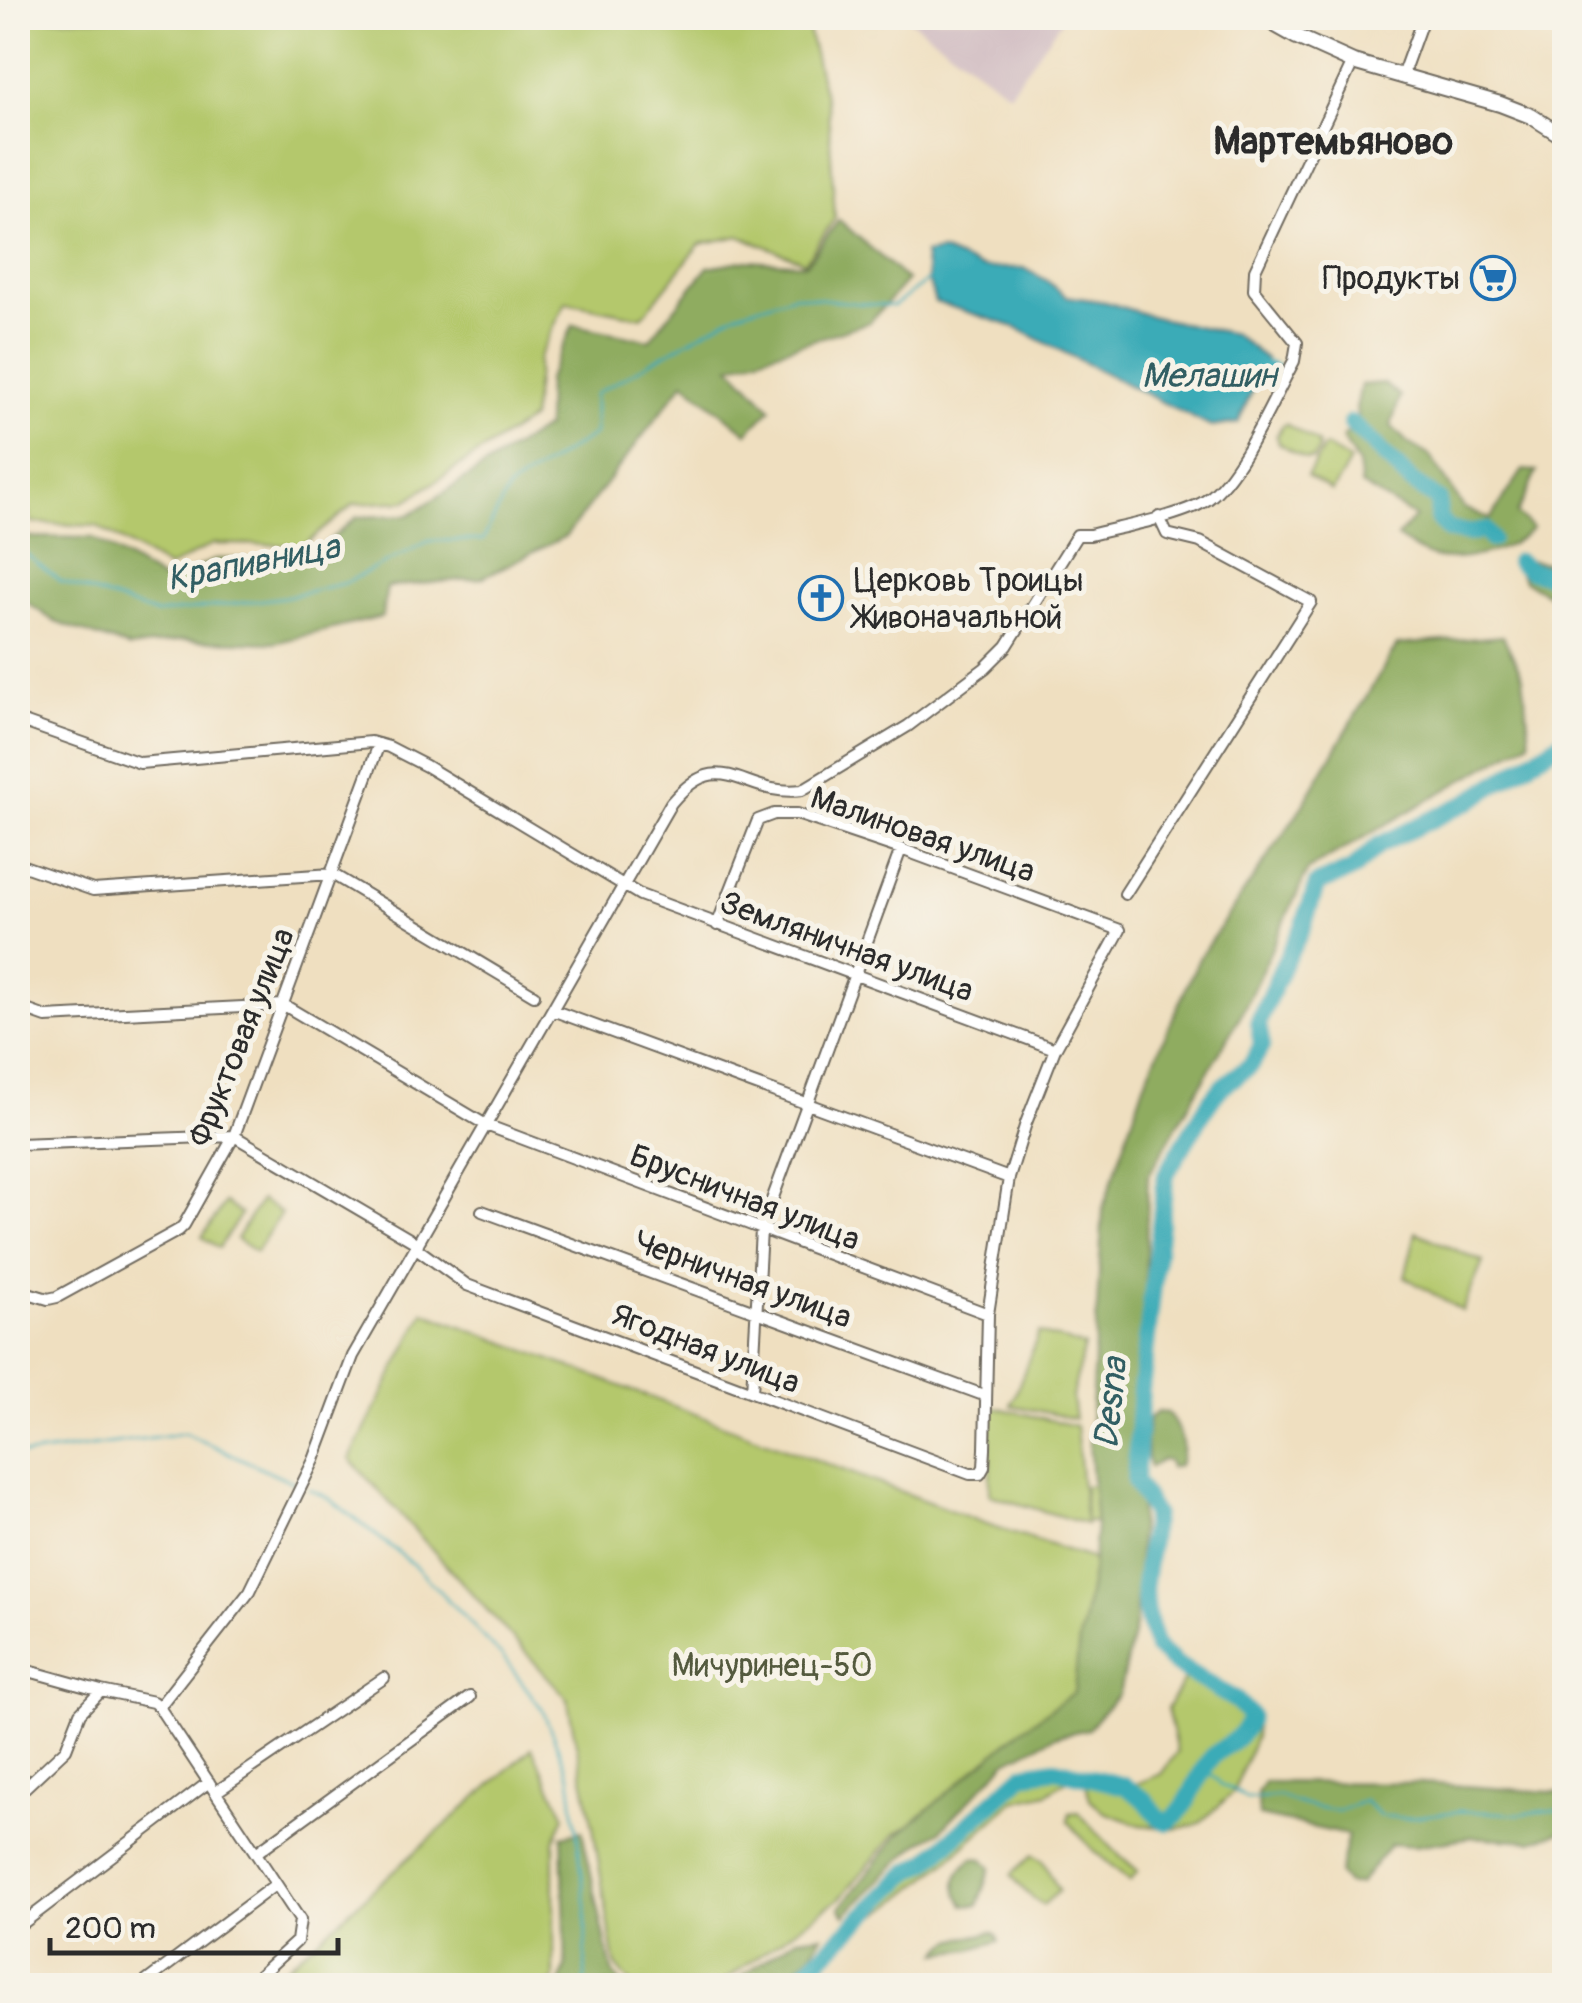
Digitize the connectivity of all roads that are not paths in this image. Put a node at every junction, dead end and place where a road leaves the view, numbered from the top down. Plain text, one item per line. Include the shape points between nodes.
1 (1263, 18) edge
2 (1423, 18) edge
3 (1354, 62) junction
4 (1402, 76) junction
5 (1564, 137) edge
6 (1159, 517) junction
7 (18, 720) edge
8 (380, 744) junction
9 (901, 849) junction
10 (18, 864) edge
11 (332, 874) junction
12 (623, 886) junction
13 (1125, 894) dead end
14 (717, 924) junction
15 (855, 975) junction
16 (534, 995) dead end
17 (284, 1004) junction
18 (18, 1007) edge
19 (552, 1010) junction
20 (1055, 1049) junction
21 (808, 1104) junction
22 (486, 1125) junction
23 (234, 1136) junction
24 (18, 1144) edge
25 (1009, 1178) junction
26 (482, 1210) dead end
27 (761, 1230) junction
28 (417, 1246) junction
29 (18, 1290) edge
30 (756, 1310) junction
31 (988, 1314) junction
32 (752, 1392) junction
33 (986, 1396) junction
34 (18, 1668) edge
35 (384, 1678) dead end
36 (101, 1691) junction
37 (470, 1697) dead end
38 (159, 1706) junction
39 (212, 1787) junction
40 (18, 1794) edge
41 (256, 1853) junction
42 (276, 1884) junction
43 (18, 1927) edge
44 (140, 1986) edge
45 (248, 1986) edge

1 - 3 street
2 - 4 street
3 - 4 street
3 - 6 street via 1255,270 1254,290 1296,343 1294,361 1236,469 1209,499
4 - 5 street via 1500,104
6 - 12 street via 1077,534 1007,646 986,668 908,726 802,790 782,792 720,773 684,787
6 - 13 street via 1167,534 1200,542 1311,602
7 - 8 street via 140,763
8 - 11 street, Фруктовая улица
8 - 12 street
9 - 14 street, Малиновая улица via 797,814 758,820
9 - 15 street
9 - 20 street, Малиновая улица via 1120,930
10 - 11 street via 94,890
11 - 16 street
11 - 17 street, Фруктовая улица
12 - 14 street, Земляничная улица
12 - 19 street
14 - 15 street, Земляничная улица
15 - 20 street, Земляничная улица
15 - 21 street
17 - 18 street via 46,1017
17 - 22 street, Брусничная улица
17 - 23 street, Фруктовая улица
19 - 21 street
19 - 22 street
20 - 25 street
21 - 25 street
21 - 27 street
22 - 27 street, Брусничная улица
22 - 28 street
23 - 24 street
23 - 28 street, Ягодная улица
23 - 29 street, Фруктовая улица via 179,1230 57,1297
25 - 31 street
26 - 30 street, Черничная улица
27 - 30 street
27 - 31 street, Брусничная улица
28 - 32 street, Ягодная улица via 467,1286
28 - 38 street via 353,1356 314,1460 250,1591
30 - 32 street
30 - 33 street, Черничная улица
31 - 33 street
32 - 33 street, Ягодная улица via 970,1474 984,1467
34 - 36 street
35 - 39 street
36 - 38 street
36 - 40 street via 80,1713 66,1748
37 - 41 street
38 - 39 street
39 - 41 street
39 - 43 street
41 - 42 street
42 - 44 street
42 - 45 street via 300,1920 297,1941

